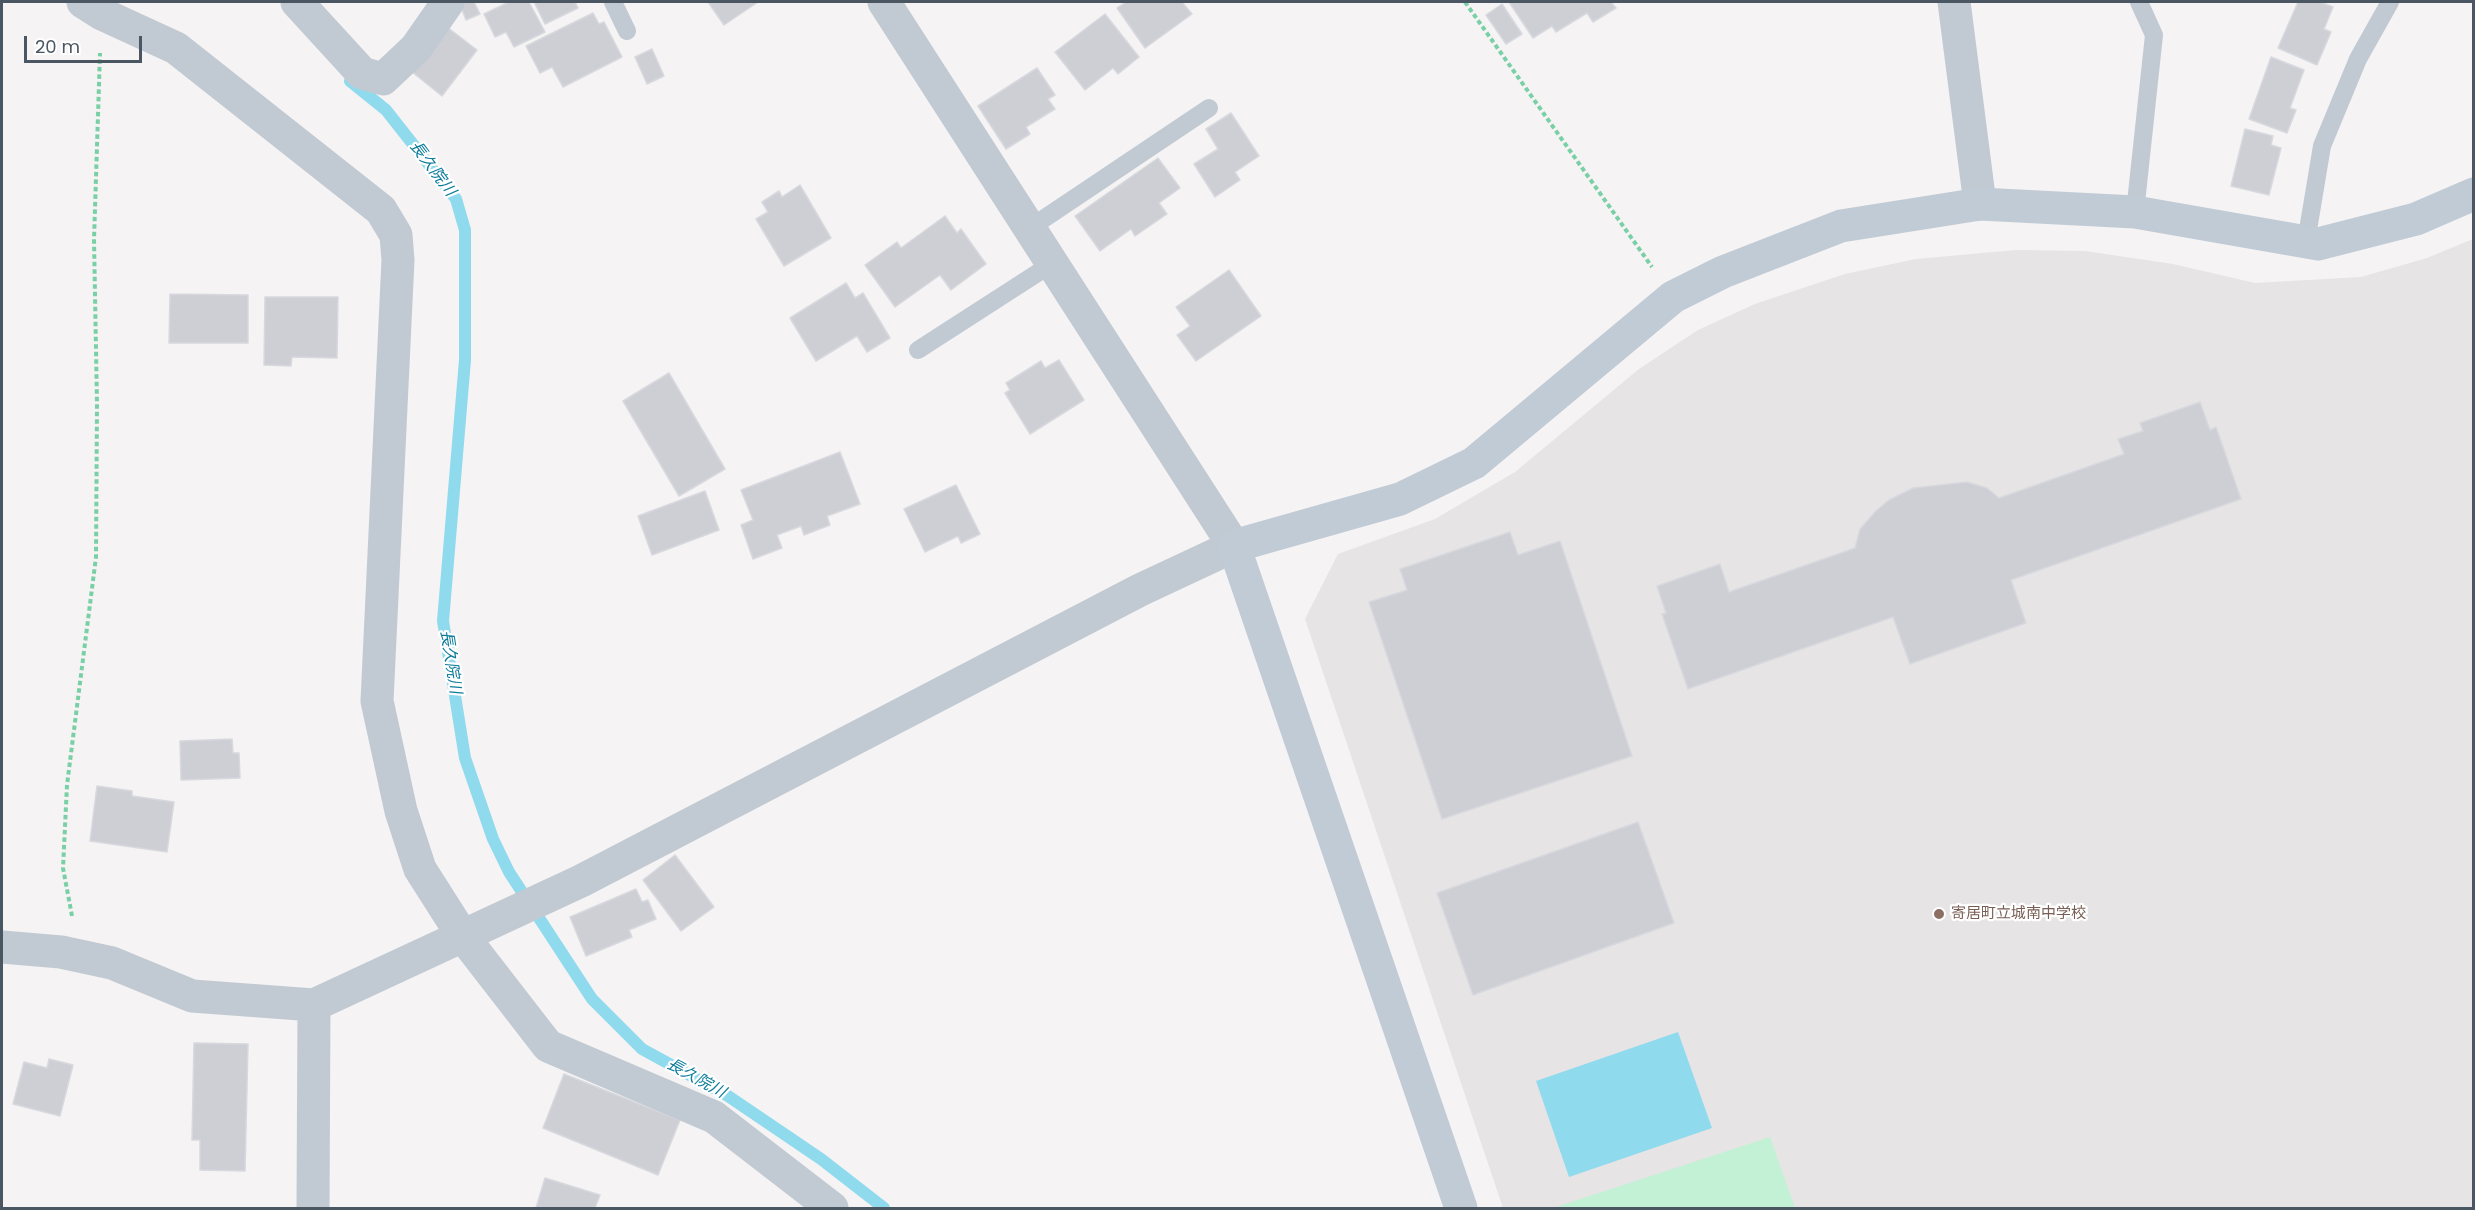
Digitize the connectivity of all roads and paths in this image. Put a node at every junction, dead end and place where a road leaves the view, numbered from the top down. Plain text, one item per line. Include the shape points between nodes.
1 (297, 2) edge
2 (448, 2) edge
3 (614, 2) edge
4 (884, 2) edge
5 (1465, 2) edge
6 (1954, 2) edge
7 (2139, 2) edge
8 (2390, 2) edge
9 (93, 8) edge
10 (627, 31) dead end
11 (1209, 108) dead end
12 (2474, 194) edge
13 (1980, 204) junction
14 (2135, 212) junction
15 (1030, 228) junction
16 (2306, 242) junction
17 (1053, 263) junction
18 (1673, 297) junction
19 (918, 350) dead end
20 (1234, 546) junction
21 (462, 935) junction
22 (2, 947) edge
23 (61, 952) junction
24 (314, 1005) junction
25 (313, 1209) edge
26 (832, 1209) edge
27 (1461, 1209) edge

1 - 2 street via 362,73 383,80 416,48
3 - 10 lane
4 - 15 street
5 - 18 path
6 - 13 street
7 - 14 lane via 2154,35
8 - 16 lane via 2358,59 2322,146
9 - 21 street via 176,48 381,210 396,235 398,260 377,701 401,810 420,869
9 - 23 path via 96,557 68,785 63,868 72,914
11 - 15 lane
12 - 16 street via 2416,219 2318,244
13 - 14 street
13 - 18 street via 1841,226 1723,272
14 - 16 street
15 - 17 street
17 - 19 lane
17 - 20 street
18 - 20 street via 1474,463 1400,499
20 - 21 street via 1140,590 581,881
20 - 27 street
21 - 24 street
21 - 26 street via 548,1046 714,1117
22 - 23 street
23 - 24 street via 112,963 192,996
24 - 25 street

